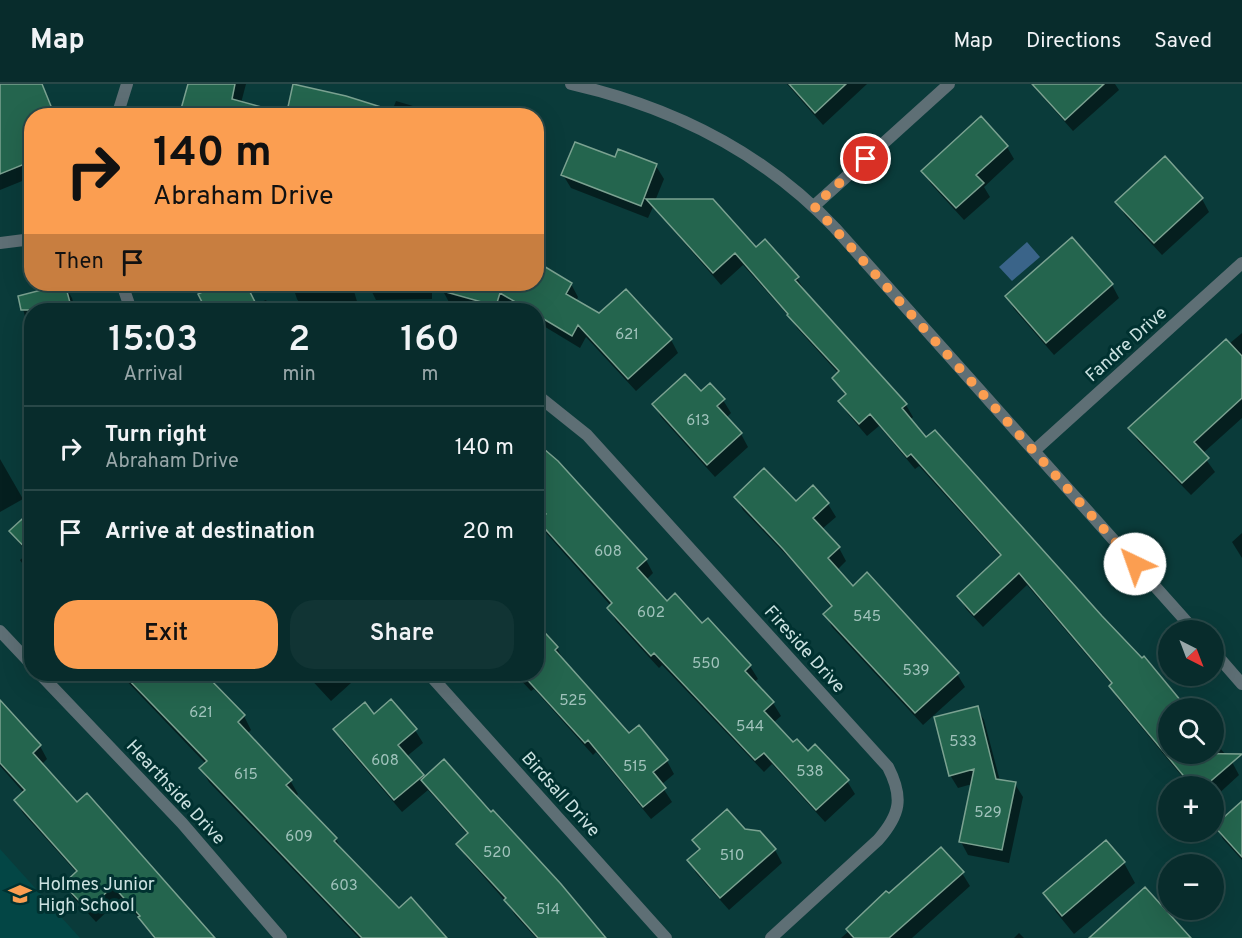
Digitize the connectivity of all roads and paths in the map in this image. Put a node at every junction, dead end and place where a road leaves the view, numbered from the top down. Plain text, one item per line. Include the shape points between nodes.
1 (127, 84) edge
2 (949, 84) edge
3 (576, 85) edge
4 (120, 108) edge
5 (814, 206) junction
6 (24, 240) edge
7 (0, 243) edge
8 (1242, 263) edge
9 (544, 401) edge
10 (1034, 451) junction
11 (1185, 620) edge
12 (0, 631) edge
13 (24, 656) edge
14 (1224, 663) edge
15 (47, 681) edge
16 (435, 681) edge
17 (1242, 684) edge
18 (281, 938) edge
19 (666, 938) edge
20 (771, 938) edge

1 - 4 street
2 - 5 street
3 - 5 street via 625,97 700,128 765,167
5 - 10 street
6 - 7 street
8 - 10 street, Fandre Drive
9 - 20 street, Fireside Drive via 587,435 888,767 896,782 896,816 888,829
10 - 11 street
12 - 13 street
14 - 17 street
15 - 18 street, Hearthside Drive via 182,823
16 - 19 street, Birdsall Drive

